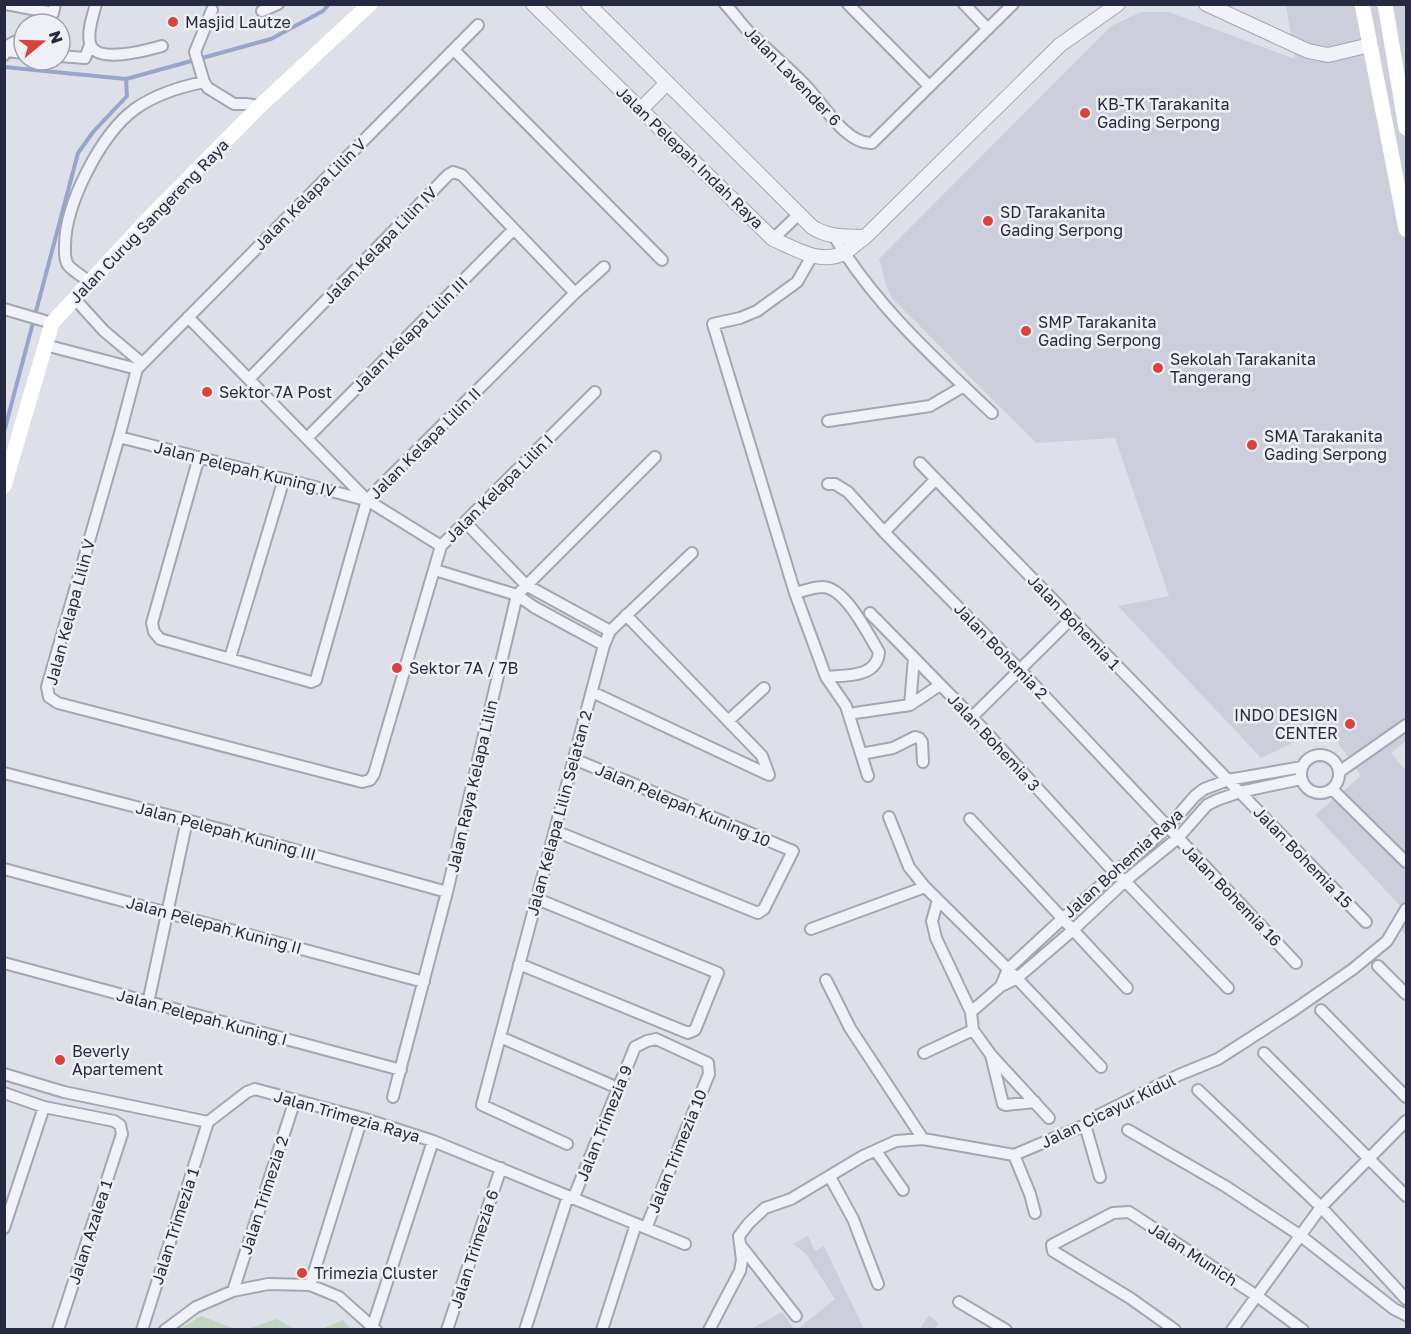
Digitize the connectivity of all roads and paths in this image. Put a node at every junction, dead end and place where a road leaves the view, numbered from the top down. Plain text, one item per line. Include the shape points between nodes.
1 (6, 4) edge
2 (96, 4) edge
3 (278, 4) edge
4 (370, 4) edge
5 (533, 4) edge
6 (588, 4) edge
7 (848, 4) edge
8 (964, 4) edge
9 (1012, 4) edge
10 (1118, 4) edge
11 (1206, 4) edge
12 (1362, 4) edge
13 (1385, 4) edge
14 (731, 6) edge
15 (54, 9) edge
16 (212, 9) dead end
17 (262, 11) dead end
18 (478, 25) dead end
19 (988, 29) junction
20 (90, 45) junction
21 (1370, 45) junction
22 (162, 46) dead end
23 (454, 50) junction
24 (72, 57) edge
25 (202, 77) junction
26 (1402, 80) edge
27 (666, 83) junction
28 (929, 86) junction
29 (260, 106) junction
30 (641, 109) junction
31 (1407, 128) edge
32 (798, 215) junction
33 (1407, 229) edge
34 (513, 230) junction
35 (834, 236) junction
36 (865, 237) junction
37 (773, 238) junction
38 (844, 253) junction
39 (812, 256) junction
40 (662, 260) dead end
41 (604, 267) dead end
42 (90, 282) junction
43 (576, 293) junction
44 (74, 298) junction
45 (4, 309) edge
46 (188, 317) junction
47 (48, 321) junction
48 (45, 345) junction
49 (139, 366) junction
50 (249, 379) junction
51 (964, 386) junction
52 (595, 392) dead end
53 (992, 413) dead end
54 (828, 421) dead end
55 (119, 437) junction
56 (307, 438) junction
57 (199, 457) junction
58 (656, 457) dead end
59 (920, 463) dead end
60 (284, 478) junction
61 (936, 479) junction
62 (828, 484) dead end
63 (4, 486) edge
64 (367, 500) junction
65 (465, 522) junction
66 (884, 532) junction
67 (441, 546) junction
68 (692, 553) dead end
69 (435, 570) junction
70 (526, 585) junction
71 (795, 593) junction
72 (517, 595) junction
73 (870, 613) dead end
74 (626, 615) junction
75 (1071, 619) junction
76 (610, 631) junction
77 (604, 645) junction
78 (230, 658) junction
79 (914, 658) junction
80 (1020, 670) junction
81 (825, 677) junction
82 (940, 685) junction
83 (764, 688) dead end
84 (592, 692) junction
85 (910, 705) junction
86 (855, 714) dead end
87 (972, 717) junction
88 (728, 721) junction
89 (1407, 725) edge
90 (206, 743) joint
91 (861, 754) junction
92 (574, 759) junction
93 (923, 762) dead end
94 (1302, 767) junction
95 (1339, 772) junction
96 (4, 773) edge
97 (868, 777) dead end
98 (1301, 779) junction
99 (1228, 780) junction
100 (1332, 789) junction
101 (1240, 792) junction
102 (889, 817) dead end
103 (970, 819) dead end
104 (187, 820) junction
105 (1168, 827) junction
106 (555, 831) junction
107 (1178, 838) junction
108 (1407, 862) edge
109 (4, 869) edge
110 (1115, 873) junction
111 (1125, 881) junction
112 (925, 887) junction
113 (447, 892) junction
114 (537, 899) junction
115 (938, 900) junction
116 (1407, 909) edge
117 (168, 913) junction
118 (1062, 919) junction
119 (1366, 922) dead end
120 (811, 929) dead end
121 (1073, 930) junction
122 (4, 963) edge
123 (1296, 963) dead end
124 (519, 964) junction
125 (1378, 966) dead end
126 (1008, 969) junction
127 (1016, 979) junction
128 (826, 980) dead end
129 (424, 982) junction
130 (1001, 986) junction
131 (1126, 988) dead end
132 (1228, 988) dead end
133 (1407, 994) edge
134 (148, 1003) junction
135 (1321, 1010) dead end
136 (971, 1012) junction
137 (973, 1030) junction
138 (500, 1037) junction
139 (924, 1053) dead end
140 (1264, 1053) dead end
141 (991, 1055) junction
142 (1101, 1067) dead end
143 (401, 1070) junction
144 (4, 1074) edge
145 (709, 1074) joint
146 (611, 1085) dead end
147 (1198, 1090) dead end
148 (4, 1094) edge
149 (393, 1097) dead end
150 (1407, 1097) edge
151 (295, 1100) junction
152 (1035, 1102) junction
153 (44, 1107) junction
154 (362, 1118) junction
155 (1049, 1118) dead end
156 (1407, 1121) edge
157 (208, 1122) junction
158 (1085, 1125) junction
159 (1128, 1130) dead end
160 (922, 1139) junction
161 (433, 1141) junction
162 (567, 1144) dead end
163 (876, 1150) junction
164 (1014, 1155) junction
165 (1370, 1160) junction
166 (501, 1168) junction
167 (1100, 1177) dead end
168 (830, 1178) junction
169 (903, 1190) dead end
170 (1407, 1196) edge
171 (571, 1198) junction
172 (1321, 1207) junction
173 (1035, 1213) dead end
174 (641, 1226) junction
175 (4, 1228) edge
176 (1301, 1236) junction
177 (685, 1244) dead end
178 (740, 1245) junction
179 (878, 1284) dead end
180 (310, 1285) junction
181 (233, 1292) junction
182 (1257, 1296) junction
183 (1407, 1299) edge
184 (959, 1302) dead end
185 (1407, 1315) edge
186 (796, 1316) dead end
187 (374, 1327) edge
188 (58, 1329) edge
189 (143, 1329) edge
190 (165, 1329) edge
191 (447, 1329) edge
192 (525, 1329) edge
193 (602, 1329) edge
194 (709, 1329) edge
195 (1006, 1329) edge
196 (1174, 1329) edge
197 (1232, 1329) edge
198 (1303, 1329) edge

1 - 15 street
2 - 20 street
3 - 17 street
4 - 29 main road, Jalan Curug Sangereng Raya
5 - 30 street, Jalan Pelepah Indah Raya
6 - 27 street, Jalan Pelepah Indah Raya
7 - 28 street
8 - 19 street
9 - 19 street
10 - 36 street via 1060,45
11 - 21 street via 1308,51 1328,55
12 - 21 main road
13 - 26 main road
14 - 28 street, Jalan Lavender 6 via 748,30 806,86 822,109 864,143 872,142
16 - 25 street via 195,52
18 - 23 street, Jalan Kelapa Lilin V
19 - 28 street
20 - 22 street via 111,54 137,53
20 - 24 street via 84,58
21 - 33 main road
23 - 40 street
23 - 46 street, Jalan Kelapa Lilin V
25 - 29 street via 208,88 234,104
25 - 42 street via 135,110 101,149 82,182 65,235 65,256 68,264
26 - 31 main road
27 - 30 street
27 - 32 street, Jalan Pelepah Indah Raya
29 - 42 main road, Jalan Curug Sangereng Raya
30 - 37 street, Jalan Pelepah Indah Raya
32 - 35 street, Jalan Pelepah Indah Raya via 823,234
32 - 37 street
34 - 43 street
34 - 50 street, Jalan Kelapa Lilin IV via 462,175 453,172
34 - 56 street, Jalan Kelapa Lilin III
35 - 36 street, Jalan Pelepah Indah Raya
35 - 38 street
36 - 38 street
37 - 39 street, Jalan Pelepah Indah Raya
38 - 39 street, Jalan Pelepah Indah Raya
38 - 51 street via 907,331
39 - 71 street via 797,282 757,311 713,324
41 - 43 street, Jalan Kelapa Lilin II
42 - 44 main road, Jalan Curug Sangereng Raya
43 - 64 street, Jalan Kelapa Lilin II
44 - 47 main road, Jalan Curug Sangereng Raya
44 - 49 street
45 - 47 street
46 - 49 street, Jalan Kelapa Lilin V
46 - 50 street, Jalan Pelepah Kuning IV
47 - 48 main road, Jalan Curug Sangereng Raya
48 - 49 street
48 - 63 main road, Jalan Curug Sangereng Raya
49 - 55 street, Jalan Kelapa Lilin V
50 - 56 street, Jalan Pelepah Kuning IV
51 - 53 street
51 - 54 street via 930,406
52 - 65 street, Jalan Kelapa Lilin I
55 - 57 street, Jalan Pelepah Kuning IV
55 - 90 street, Jalan Kelapa Lilin V via 47,687 49,697 58,703
56 - 64 street, Jalan Pelepah Kuning IV
57 - 60 street, Jalan Pelepah Kuning IV
57 - 78 street via 152,623 160,639
58 - 70 street, Jalan Raya Kelapa Lilin
59 - 61 street, Jalan Bohemia 1
60 - 64 street, Jalan Pelepah Kuning IV
60 - 78 street
61 - 66 street
61 - 75 street, Jalan Bohemia 1
62 - 66 street, Jalan Bohemia 2 via 848,492
64 - 67 street
64 - 78 street, Jalan Kelapa Lilin II via 316,680 311,682
65 - 67 street, Jalan Kelapa Lilin I
65 - 70 street
66 - 80 street, Jalan Bohemia 2
67 - 69 street, Jalan Kelapa Lilin I
68 - 74 street, Jalan Kelapa Lilin Selatan 2
69 - 72 street
69 - 90 street, Jalan Kelapa Lilin I via 370,780 362,782
70 - 72 street, Jalan Raya Kelapa Lilin
70 - 76 street
71 - 81 street
71 - 81 street via 823,587 836,591 879,652 879,660 870,670
72 - 77 street
72 - 113 street, Jalan Raya Kelapa Lilin
73 - 79 street, Jalan Bohemia 3
74 - 76 street, Jalan Kelapa Lilin Selatan 2
74 - 88 street
75 - 80 street
75 - 99 street, Jalan Bohemia 1
76 - 77 street, Jalan Kelapa Lilin Selatan 2
77 - 84 street, Jalan Kelapa Lilin Selatan 2
79 - 82 street, Jalan Bohemia 3
79 - 85 street
80 - 87 street
80 - 105 street, Jalan Bohemia 2
81 - 91 street via 846,706
82 - 85 street
82 - 87 street, Jalan Bohemia 3
83 - 88 street
84 - 88 street via 769,775 762,756
84 - 92 street, Jalan Kelapa Lilin Selatan 2
85 - 86 street
87 - 110 street, Jalan Bohemia 3
89 - 95 street
91 - 93 street via 893,748 915,737 922,742
91 - 97 street
92 - 106 street, Jalan Kelapa Lilin Selatan 2
92 - 106 street, Jalan Pelepah Kuning 10 via 793,851 764,909 758,913
94 - 95 street via 1310,757 1322,755 1334,761
94 - 98 street
94 - 99 street, Jalan Bohemia Raya
95 - 100 street
96 - 104 street, Jalan Pelepah Kuning III
98 - 100 street via 1314,792
98 - 101 street, Jalan Bohemia Raya
99 - 101 street, Jalan Bohemia 1
99 - 105 street, Jalan Bohemia Raya via 1195,796
100 - 108 street
101 - 107 street, Jalan Bohemia Raya via 1207,805
101 - 119 street, Jalan Bohemia 15
102 - 112 street via 909,867
103 - 118 street
104 - 113 street, Jalan Pelepah Kuning III
104 - 117 street
105 - 107 street, Jalan Bohemia 16
105 - 110 street, Jalan Bohemia Raya
106 - 114 street, Jalan Kelapa Lilin Selatan 2
107 - 111 street, Jalan Bohemia Raya
107 - 123 street, Jalan Bohemia 16
109 - 117 street, Jalan Pelepah Kuning II
110 - 111 street, Jalan Bohemia 3
110 - 118 street, Jalan Bohemia Raya
111 - 121 street, Jalan Bohemia Raya
111 - 132 street, Jalan Bohemia 3
112 - 115 street
112 - 120 street
113 - 129 street, Jalan Raya Kelapa Lilin
114 - 124 street, Jalan Kelapa Lilin Selatan 2
114 - 124 street via 718,973 695,1030 688,1033
115 - 126 street
115 - 136 street via 932,921 936,938
116 - 158 street, Jalan Cicayur Kidul via 1387,941 1294,1010 1218,1059 1179,1075
117 - 129 street, Jalan Pelepah Kuning II
117 - 134 street
118 - 121 street
118 - 126 street, Jalan Bohemia Raya
121 - 127 street, Jalan Bohemia Raya
121 - 131 street
122 - 134 street, Jalan Pelepah Kuning I
124 - 138 street, Jalan Kelapa Lilin Selatan 2
125 - 133 street
126 - 127 street
126 - 130 street, Jalan Bohemia Raya
127 - 130 street, Jalan Bohemia Raya
127 - 142 street
128 - 160 street via 850,1028
129 - 143 street, Jalan Raya Kelapa Lilin
130 - 136 street, Jalan Bohemia Raya
134 - 143 street, Jalan Pelepah Kuning I
135 - 150 street
136 - 137 street
137 - 139 street
137 - 141 street
138 - 146 street
138 - 162 street, Jalan Kelapa Lilin Selatan 2 via 482,1105
140 - 165 street
141 - 152 street
141 - 152 street via 1003,1104
143 - 149 street, Jalan Raya Kelapa Lilin
144 - 157 street via 64,1092
145 - 171 street, Jalan Trimezia 9 via 708,1063 656,1040 635,1047
145 - 174 street, Jalan Trimezia 10
147 - 172 street
148 - 153 street
151 - 154 street, Jalan Trimezia Raya
151 - 157 street, Jalan Trimezia Raya via 255,1089
151 - 181 street, Jalan Trimezia 2
152 - 155 street
153 - 175 street
153 - 188 street, Jalan Azalea 1 via 114,1121 120,1125 122,1134
154 - 161 street, Jalan Trimezia Raya
154 - 180 street
156 - 165 street
157 - 189 street, Jalan Trimezia 1
158 - 164 street, Jalan Cicayur Kidul
158 - 167 street
159 - 176 street
160 - 163 street via 896,1141
160 - 164 street
161 - 166 street, Jalan Trimezia Raya
161 - 187 street
163 - 168 street
163 - 169 street
164 - 173 street
165 - 170 street
165 - 172 street
166 - 171 street, Jalan Trimezia Raya
166 - 191 street, Jalan Trimezia 6
168 - 178 street via 765,1208 740,1236
168 - 179 street via 854,1220
171 - 174 street, Jalan Trimezia Raya
171 - 192 street, Jalan Trimezia 9
172 - 176 street
172 - 183 street
174 - 177 street, Jalan Trimezia Raya
174 - 193 street, Jalan Trimezia 10
176 - 182 street
176 - 185 street
178 - 186 street
178 - 194 street via 740,1271
180 - 181 street via 268,1284
180 - 187 street via 339,1297
181 - 190 street via 196,1307
182 - 196 street, Jalan Munich via 1129,1212 1113,1214 1052,1245 1053,1251
182 - 197 street
182 - 198 street, Jalan Munich
184 - 195 street

